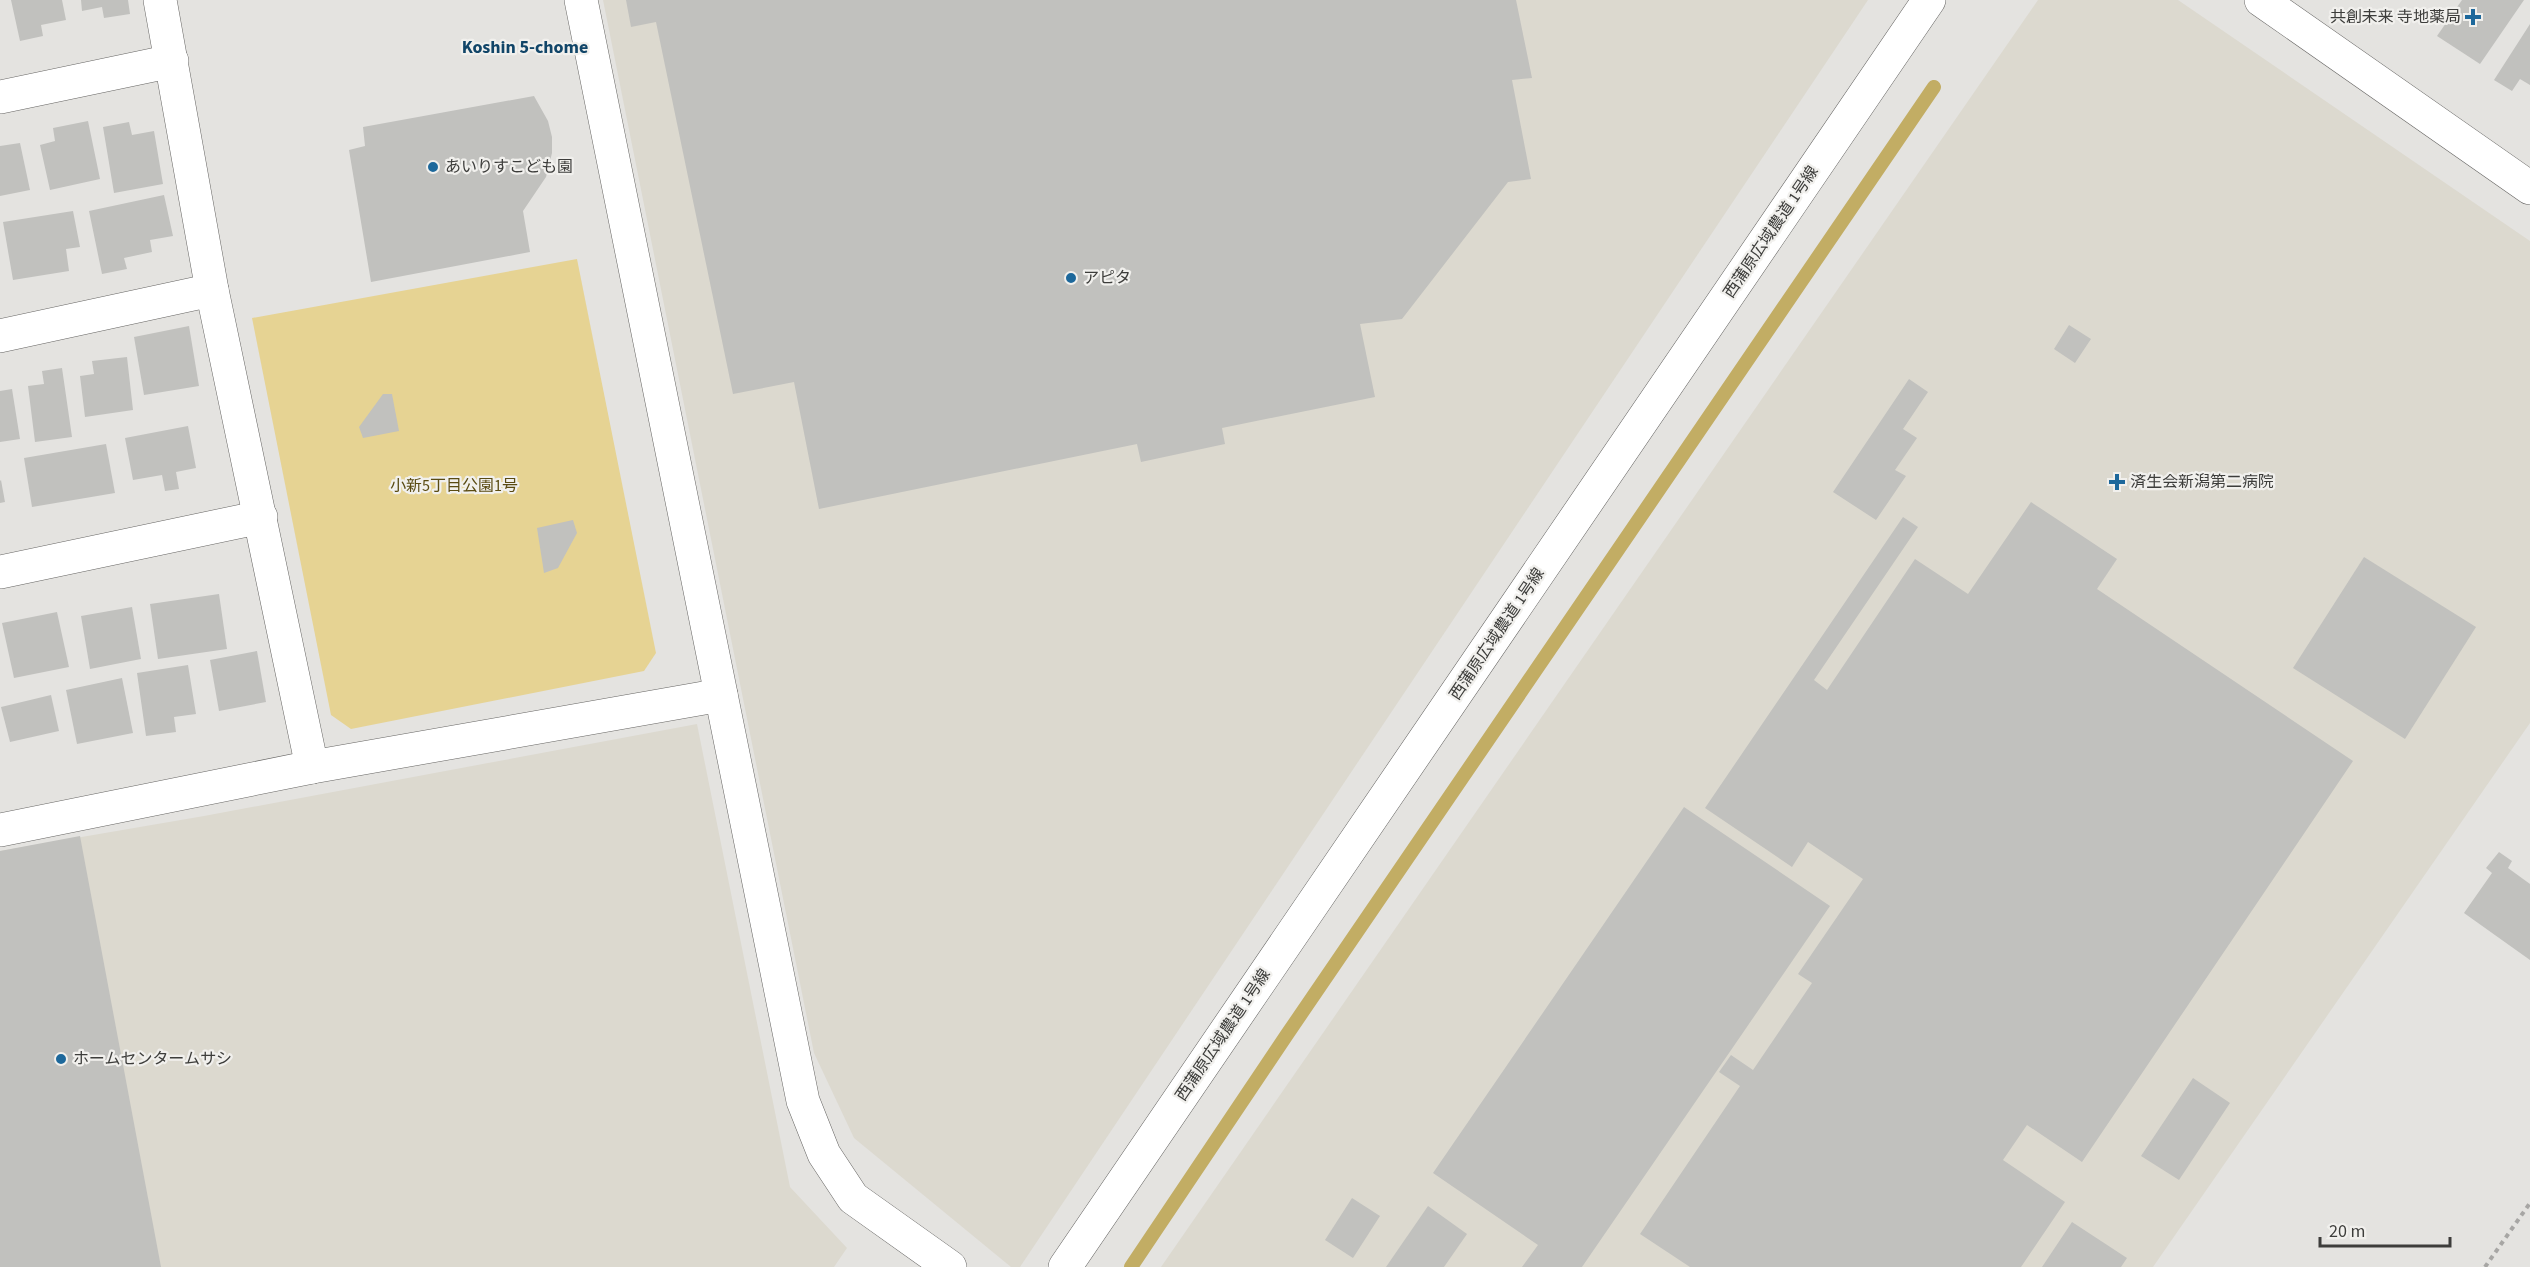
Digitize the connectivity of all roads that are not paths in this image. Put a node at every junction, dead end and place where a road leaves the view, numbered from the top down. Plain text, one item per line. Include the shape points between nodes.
1 (160, 0) edge
2 (580, 0) edge
3 (1929, 0) edge
4 (2261, 0) edge
5 (172, 61) junction
6 (0, 97) edge
7 (2530, 188) edge
8 (212, 290) junction
9 (0, 336) edge
10 (261, 518) junction
11 (0, 572) edge
12 (721, 695) junction
13 (312, 767) junction
14 (0, 830) edge
15 (950, 1267) edge
16 (1065, 1267) edge

1 - 5 street
2 - 12 street
3 - 16 street, 西蒲原広域農道 1号線
4 - 7 street
5 - 6 street
5 - 8 street
8 - 9 street
8 - 10 street
10 - 11 street
10 - 13 street
12 - 13 street
12 - 15 street via 803,1101 824,1154 853,1198
13 - 14 street

